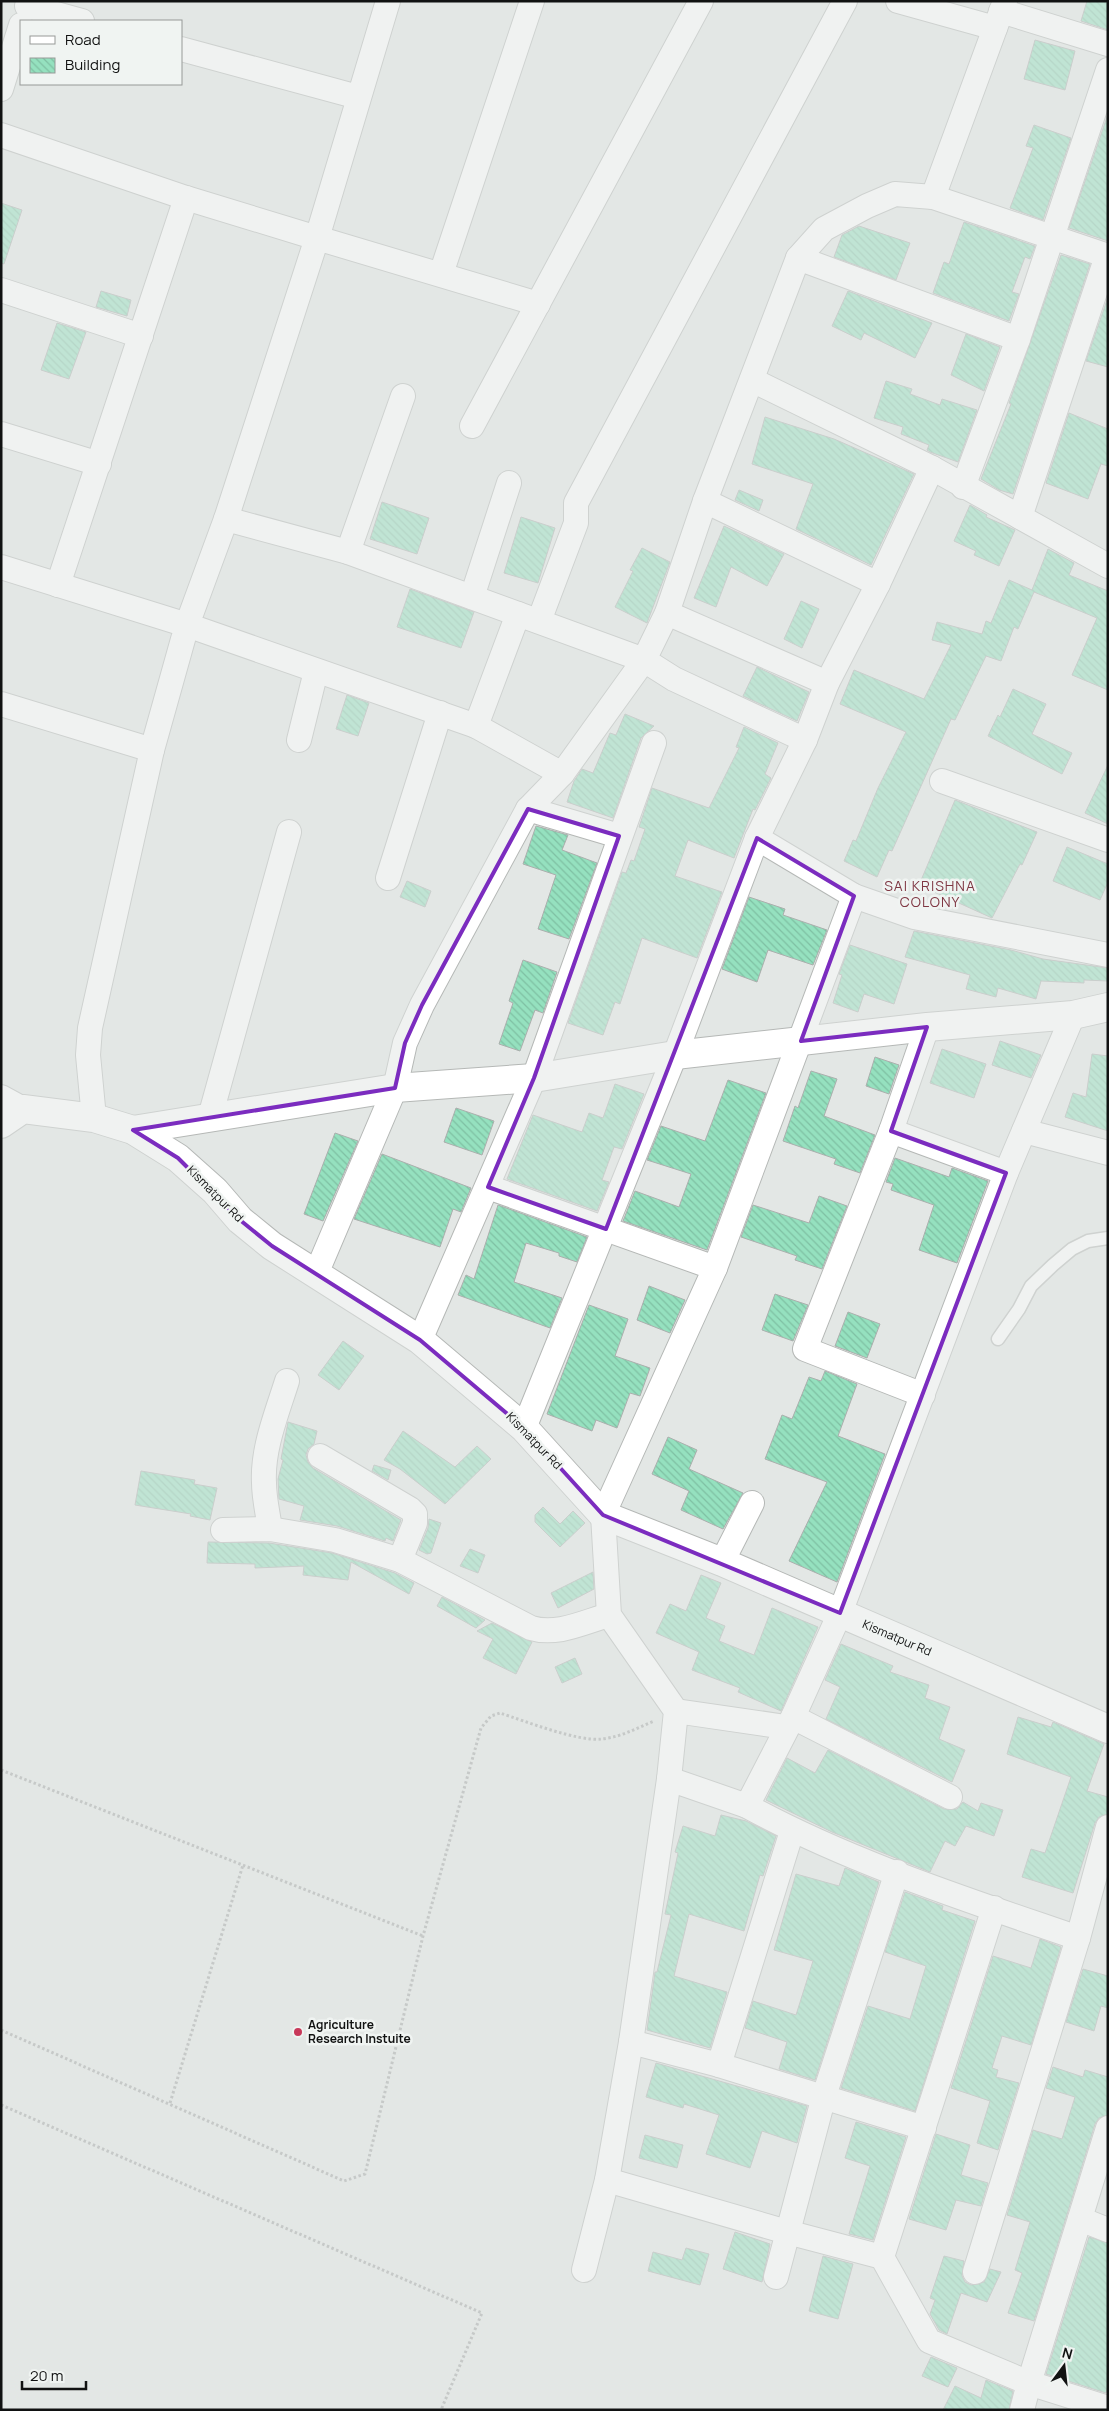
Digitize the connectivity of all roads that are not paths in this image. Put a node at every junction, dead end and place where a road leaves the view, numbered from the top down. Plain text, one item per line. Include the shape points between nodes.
1 (388, 1) edge
2 (532, 1) edge
3 (701, 1) edge
4 (844, 1) edge
5 (898, 1) edge
6 (25, 13) edge
7 (1000, 14) edge
8 (75, 20) edge
9 (20, 29) edge
10 (1108, 44) edge
11 (182, 49) edge
12 (1108, 70) edge
13 (1, 89) edge
14 (358, 97) junction
15 (1099, 126) edge
16 (1, 135) edge
17 (932, 197) junction
18 (186, 198) junction
19 (1052, 237) junction
20 (317, 238) junction
21 (1108, 256) edge
22 (798, 258) junction
23 (440, 274) junction
24 (1, 290) edge
25 (538, 304) junction
26 (141, 336) junction
27 (1018, 339) junction
28 (752, 380) junction
29 (403, 396) dead end
30 (472, 426) dead end
31 (1, 434) edge
32 (99, 464) junction
33 (932, 468) junction
34 (509, 483) dead end
35 (963, 487) junction
36 (705, 501) junction
37 (1020, 517) junction
38 (226, 519) junction
39 (348, 552) junction
40 (1108, 566) edge
41 (1, 567) edge
42 (878, 584) junction
43 (58, 585) junction
44 (472, 597) junction
45 (667, 613) junction
46 (529, 617) junction
47 (187, 625) junction
48 (644, 660) junction
49 (316, 671) junction
50 (827, 683) junction
51 (1, 704) edge
52 (440, 713) junction
53 (476, 726) junction
54 (299, 740) dead end
55 (806, 740) junction
56 (654, 742) dead end
57 (152, 750) junction
58 (562, 774) junction
59 (942, 781) dead end
60 (528, 809) junction
61 (289, 832) dead end
62 (619, 836) junction
63 (757, 838) junction
64 (1108, 840) edge
65 (388, 878) dead end
66 (854, 896) junction
67 (1108, 955) edge
68 (1108, 1007) edge
69 (1073, 1015) junction
70 (927, 1026) junction
71 (802, 1041) junction
72 (675, 1055) junction
73 (534, 1078) junction
74 (396, 1088) junction
75 (8, 1110) edge
76 (210, 1117) junction
77 (94, 1118) junction
78 (133, 1130) junction
79 (891, 1131) junction
80 (1024, 1131) junction
81 (1108, 1153) edge
82 (1006, 1173) junction
83 (488, 1186) junction
84 (606, 1229) junction
85 (1108, 1238) edge
86 (715, 1268) junction
87 (316, 1274) junction
88 (998, 1339) dead end
89 (420, 1340) junction
90 (287, 1381) dead end
91 (923, 1395) junction
92 (524, 1428) junction
93 (320, 1456) dead end
94 (752, 1503) dead end
95 (603, 1515) junction
96 (270, 1529) junction
97 (223, 1530) dead end
98 (400, 1560) junction
99 (722, 1562) junction
100 (840, 1613) junction
101 (609, 1615) junction
102 (676, 1711) junction
103 (1104, 1721) edge
104 (790, 1722) junction
105 (669, 1779) junction
106 (950, 1797) dead end
107 (748, 1806) junction
108 (1108, 1827) edge
109 (792, 1831) junction
110 (897, 1872) junction
111 (994, 1908) junction
112 (1078, 1938) junction
113 (631, 2042) junction
114 (719, 2065) junction
115 (824, 2096) junction
116 (924, 2128) junction
117 (1107, 2130) edge
118 (606, 2180) junction
119 (1080, 2220) junction
120 (1108, 2230) edge
121 (787, 2232) junction
122 (882, 2257) junction
123 (584, 2270) dead end
124 (975, 2272) dead end
125 (776, 2277) dead end
126 (1029, 2384) junction
127 (1108, 2408) edge
128 (1022, 2410) edge

1 - 14 street
2 - 23 street
3 - 25 street
4 - 46 street via 576,503 576,523
5 - 7 street
6 - 8 street
7 - 10 street
7 - 17 street
9 - 13 street
11 - 14 street
12 - 15 street
14 - 20 street
15 - 19 street
16 - 18 street
17 - 19 street
17 - 22 street via 895,194 867,206 824,229
18 - 20 street
18 - 26 street
19 - 21 street
19 - 27 street
20 - 23 street
20 - 38 street
21 - 37 street
22 - 27 street
22 - 28 street
23 - 25 street
24 - 26 street
25 - 30 street
26 - 32 street
27 - 35 street
28 - 33 street
28 - 36 street
29 - 39 street
31 - 32 street
32 - 43 street
33 - 35 street
33 - 42 street
34 - 44 street
35 - 37 street
36 - 42 street
36 - 45 street
37 - 40 street
38 - 39 street
38 - 47 street
39 - 44 street
41 - 43 street
42 - 50 street
43 - 47 street
44 - 46 street
45 - 48 street
45 - 50 street
46 - 48 street
46 - 53 street
47 - 49 street
47 - 57 street
48 - 55 street via 674,679
48 - 58 street
49 - 52 street
49 - 54 street
50 - 55 street
51 - 57 street
52 - 53 street
52 - 65 street
53 - 58 street
55 - 63 street
56 - 62 street
57 - 77 street via 90,1028 88,1055
58 - 60 street
59 - 64 street
60 - 62 street
60 - 74 street via 422,1006 405,1043
61 - 76 street
62 - 73 street
63 - 66 street
63 - 72 street
66 - 67 street via 914,917
66 - 71 street
68 - 69 street
69 - 70 street
69 - 80 street
70 - 71 street
70 - 79 street
71 - 72 street
71 - 86 street
72 - 73 street
72 - 84 street
73 - 74 street
73 - 83 street
74 - 76 street
74 - 87 street
75 - 77 street, Kismatpur Rd
76 - 78 street
77 - 78 street, Kismatpur Rd
78 - 87 street, Kismatpur Rd via 178,1158 240,1220 272,1246
79 - 82 street
79 - 91 street via 806,1349
80 - 81 street
80 - 82 street
82 - 91 street
83 - 84 street
83 - 89 street
84 - 86 street
84 - 92 street
85 - 88 lane via 1088,1241 1053,1265 1031,1286
86 - 95 street
87 - 89 street, Kismatpur Rd
89 - 92 street, Kismatpur Rd
90 - 96 street via 265,1462
91 - 100 street
92 - 95 street, Kismatpur Rd
93 - 98 street via 415,1514 415,1523
94 - 99 street
95 - 99 street, Kismatpur Rd
95 - 101 street
96 - 97 street
96 - 98 street via 335,1540
98 - 101 street via 541,1631 554,1632
99 - 100 street, Kismatpur Rd
100 - 103 street, Kismatpur Rd
100 - 104 street
101 - 102 street
102 - 104 street
102 - 105 street
104 - 106 street
104 - 107 street
105 - 107 street
105 - 113 street
107 - 109 street
108 - 112 street
109 - 110 street
109 - 114 street
110 - 111 street
110 - 115 street
111 - 112 street
111 - 116 street
112 - 124 street
113 - 114 street
113 - 118 street
114 - 115 street
115 - 116 street
115 - 121 street
116 - 122 street
117 - 119 street
118 - 121 street
118 - 123 street
119 - 120 street
119 - 126 street
121 - 122 street
121 - 125 street
122 - 126 street via 929,2341
126 - 127 street
126 - 128 street

